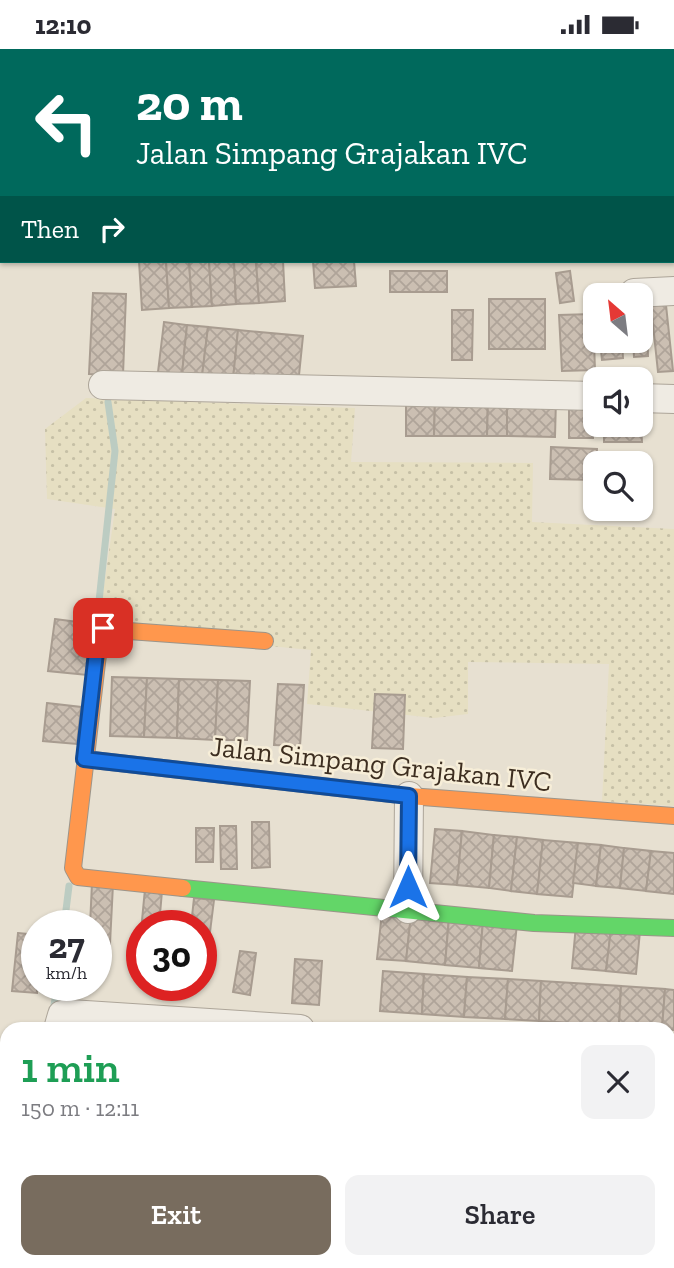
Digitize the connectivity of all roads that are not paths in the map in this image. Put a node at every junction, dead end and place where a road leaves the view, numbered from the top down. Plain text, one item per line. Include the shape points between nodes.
1 (674, 291) edge
2 (653, 292) edge
3 (103, 385) dead end
4 (583, 396) edge
5 (653, 398) edge
6 (674, 399) edge
7 (265, 641) dead end
8 (84, 759) junction
9 (409, 796) junction
10 (674, 816) edge
11 (408, 909) junction
12 (674, 927) edge
13 (60, 1022) edge
14 (193, 1022) edge

1 - 2 street
3 - 4 street
5 - 6 street
7 - 8 street via 101,629
8 - 9 street, Jalan Simpang Grajakan IVC
8 - 11 street via 72,868 78,877
9 - 10 street, Jalan Simpang Grajakan IVC
9 - 11 street
11 - 12 street via 534,923
13 - 14 street via 62,1015 70,1014

